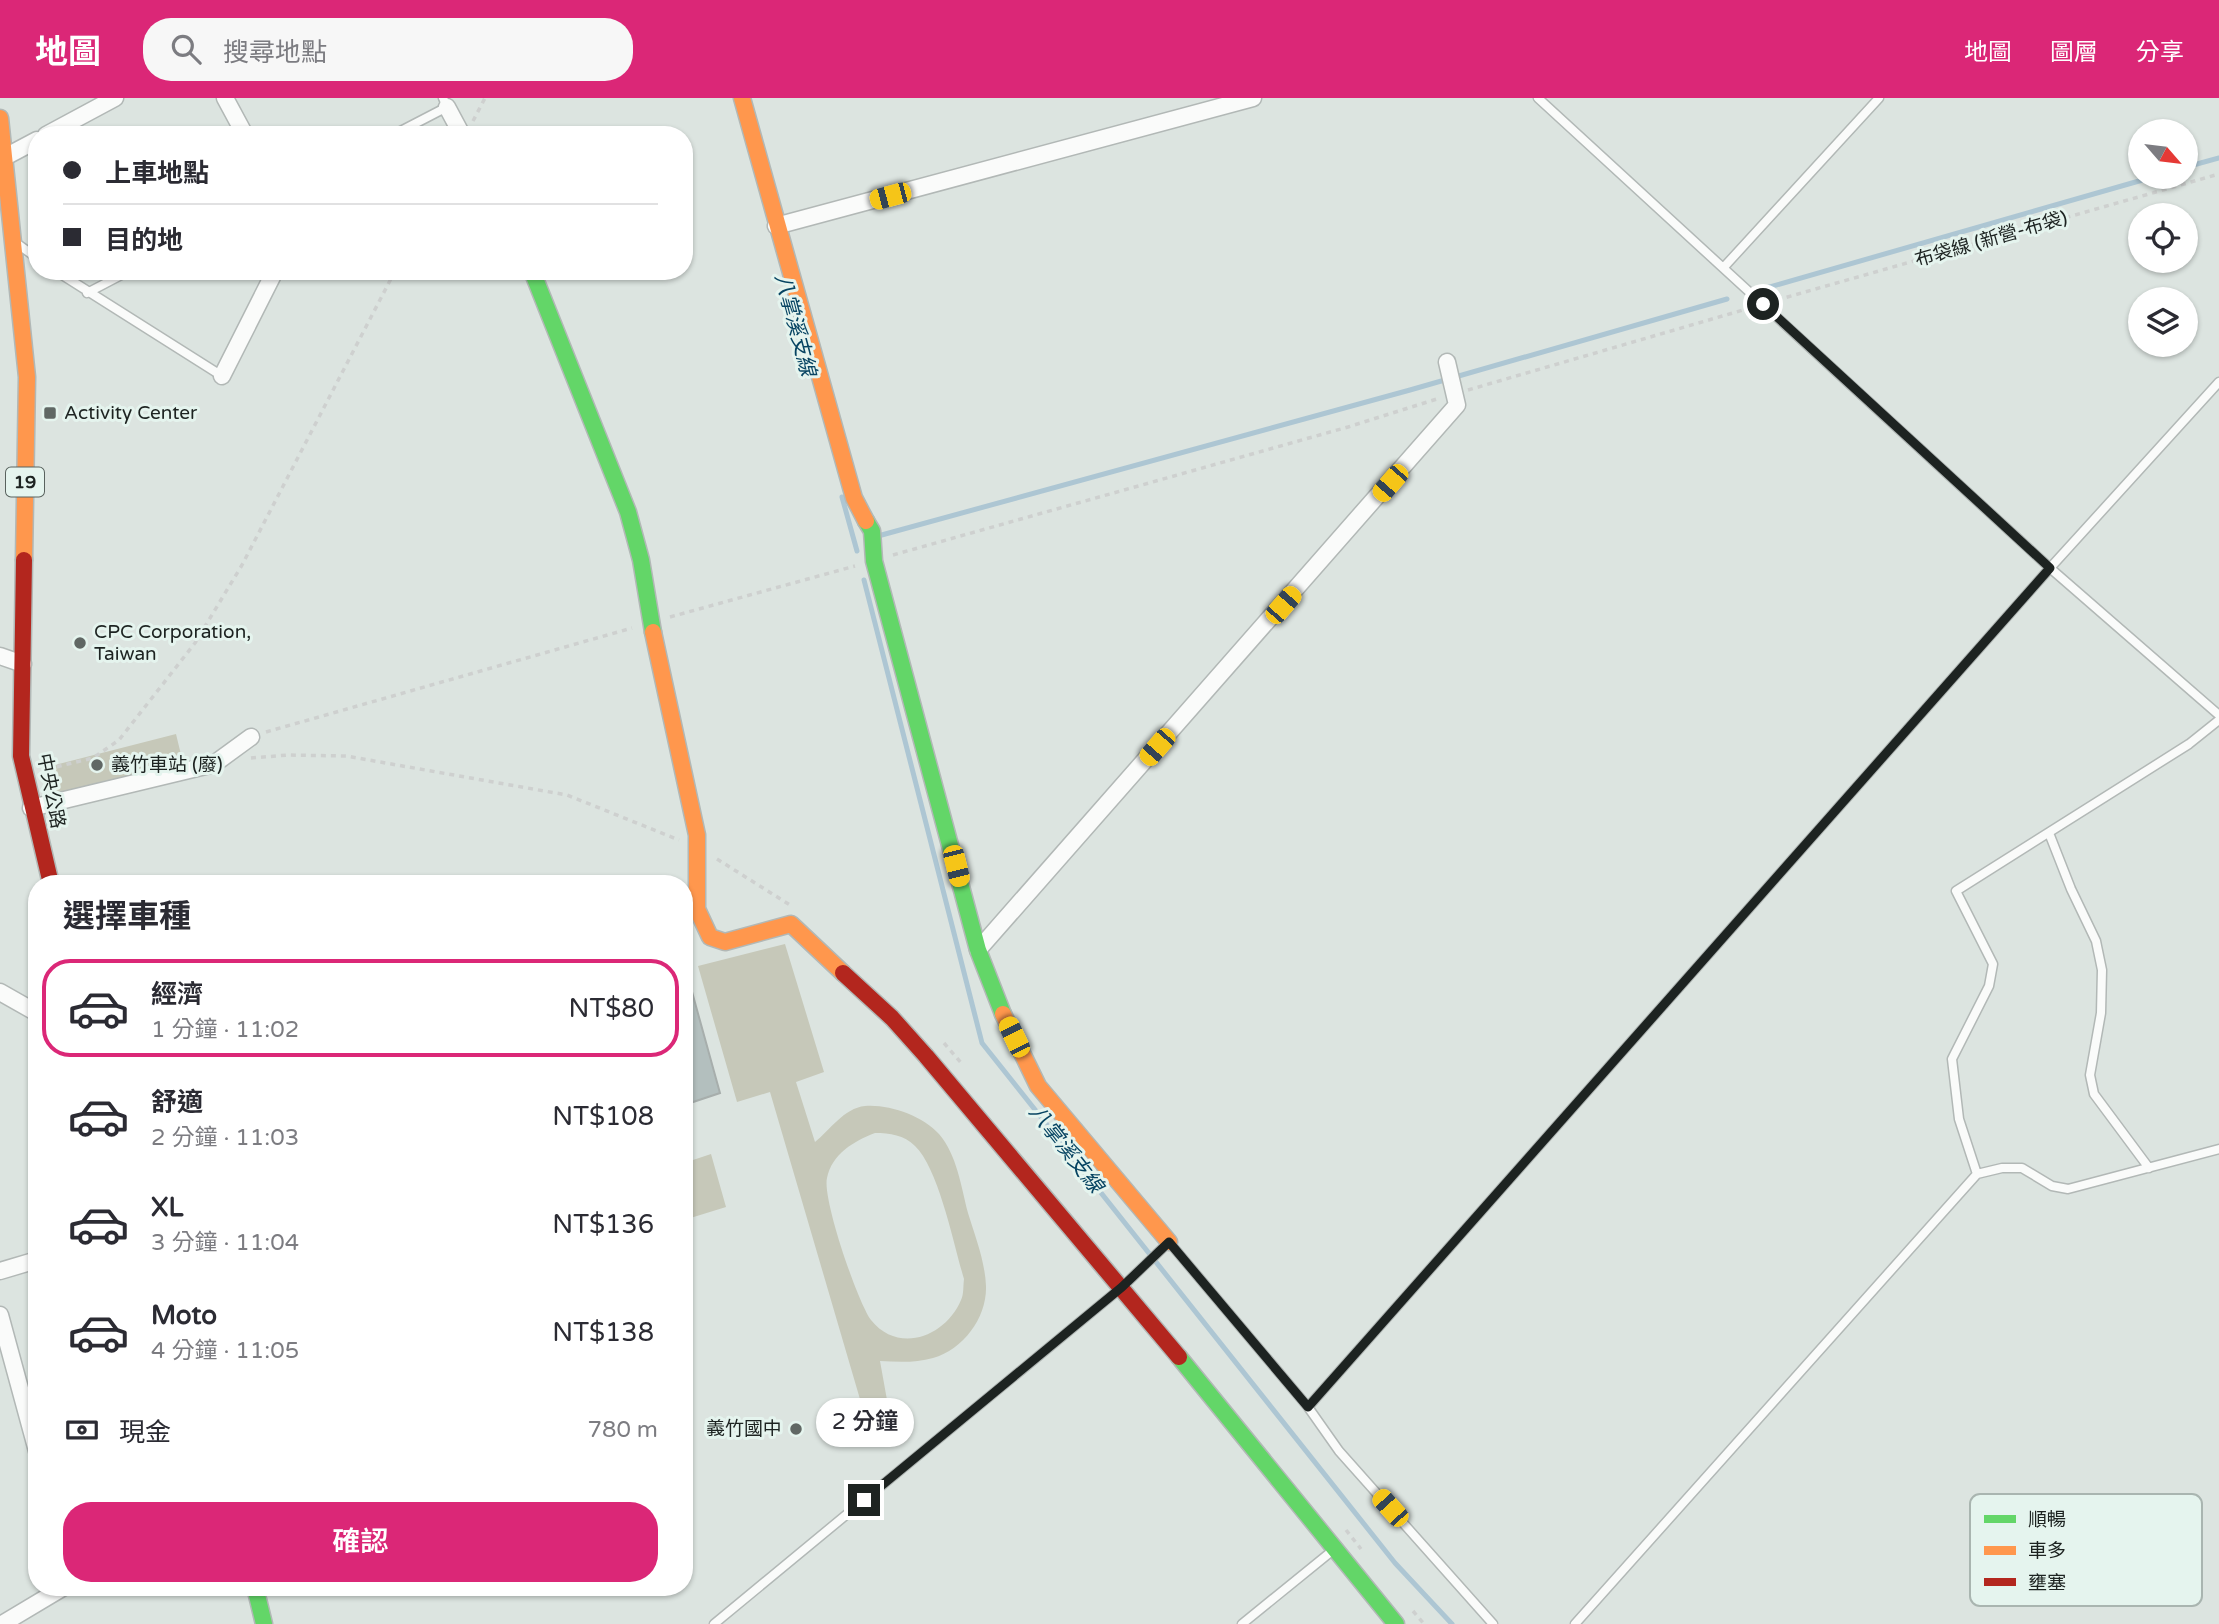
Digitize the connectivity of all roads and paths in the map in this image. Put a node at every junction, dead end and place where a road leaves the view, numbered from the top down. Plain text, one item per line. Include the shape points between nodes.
1 (115, 98) edge
2 (225, 98) edge
3 (485, 98) edge
4 (742, 98) edge
5 (1253, 98) edge
6 (1538, 98) edge
7 (1879, 98) edge
8 (445, 102) edge
9 (0, 118) edge
10 (63, 126) edge
11 (240, 126) edge
12 (407, 126) edge
13 (464, 126) edge
14 (468, 126) edge
15 (28, 144) edge
16 (2, 157) edge
17 (2219, 174) edge
18 (776, 226) junction
19 (6, 242) edge
20 (28, 253) edge
21 (1724, 267) junction
22 (69, 280) edge
23 (112, 280) edge
24 (270, 280) edge
25 (390, 280) edge
26 (536, 280) edge
27 (87, 293) junction
28 (1763, 304) junction
29 (222, 376) joint
30 (1451, 378) junction
31 (2219, 382) edge
32 (873, 557) junction
33 (2050, 568) junction
34 (651, 622) junction
35 (0, 656) edge
36 (23, 664) junction
37 (2219, 718) edge
38 (251, 737) joint
39 (55, 802) junction
40 (31, 808) junction
41 (2049, 833) junction
42 (49, 875) edge
43 (978, 950) junction
44 (0, 992) edge
45 (28, 1008) edge
46 (2219, 1149) edge
47 (2149, 1168) junction
48 (1977, 1174) junction
49 (1165, 1246) junction
50 (28, 1263) edge
51 (0, 1271) edge
52 (1122, 1287) junction
53 (0, 1315) edge
54 (1308, 1407) junction
55 (28, 1418) edge
56 (1333, 1550) junction
57 (49, 1596) edge
58 (257, 1596) edge
59 (2, 1624) edge
60 (264, 1624) edge
61 (714, 1624) edge
62 (1242, 1624) edge
63 (1396, 1624) edge
64 (1493, 1624) edge
65 (1575, 1624) edge

1 - 10 street
2 - 11 street
3 - 14 path
4 - 18 street
5 - 18 street
6 - 21 lane
7 - 21 lane
8 - 12 lane
8 - 13 street
9 - 16 street, 中央公路 / 19
15 - 16 street
16 - 19 street, 中央公路 / 19
17 - 28 path, 布袋線 (新營-布袋)
18 - 32 street via 853,498 872,531
19 - 20 lane
19 - 36 street, 中央公路 / 19 via 27,377
21 - 28 lane
22 - 27 lane
23 - 27 lane
24 - 29 street
25 - 39 path via 242,565 195,643 119,740 93,758 46,769
26 - 34 street via 628,512
27 - 29 lane
28 - 30 path, 布袋線 (新營-布袋)
28 - 33 lane
30 - 32 path, 布袋線 (新營-布袋) via 1348,427
30 - 43 street via 1457,405
31 - 33 lane
32 - 34 path, 布袋線 (新營-布袋)
32 - 43 street
33 - 37 lane
33 - 54 lane
34 - 38 path, 布袋線 (新營-布袋)
34 - 52 street via 697,835 697,909 710,937 724,942 791,924 909,1037
35 - 36 street
36 - 40 street, 中央公路 / 19 via 21,756
37 - 41 lane via 2189,744
38 - 39 street via 214,764
39 - 40 street
40 - 42 street, 中央公路 / 19
41 - 47 lane via 2096,940 2102,970 2101,1013 2090,1076 2094,1094
41 - 48 lane via 1956,891 1993,964 1989,986 1952,1059 1959,1119
43 - 49 street via 1038,1086
44 - 45 street
46 - 47 lane
47 - 48 lane via 2068,1189 2022,1168
48 - 65 lane
49 - 52 lane
49 - 54 lane
50 - 51 street
52 - 56 street
52 - 61 lane
53 - 55 street
54 - 64 lane via 1339,1451
56 - 62 lane
56 - 63 street
57 - 59 street
58 - 60 street

